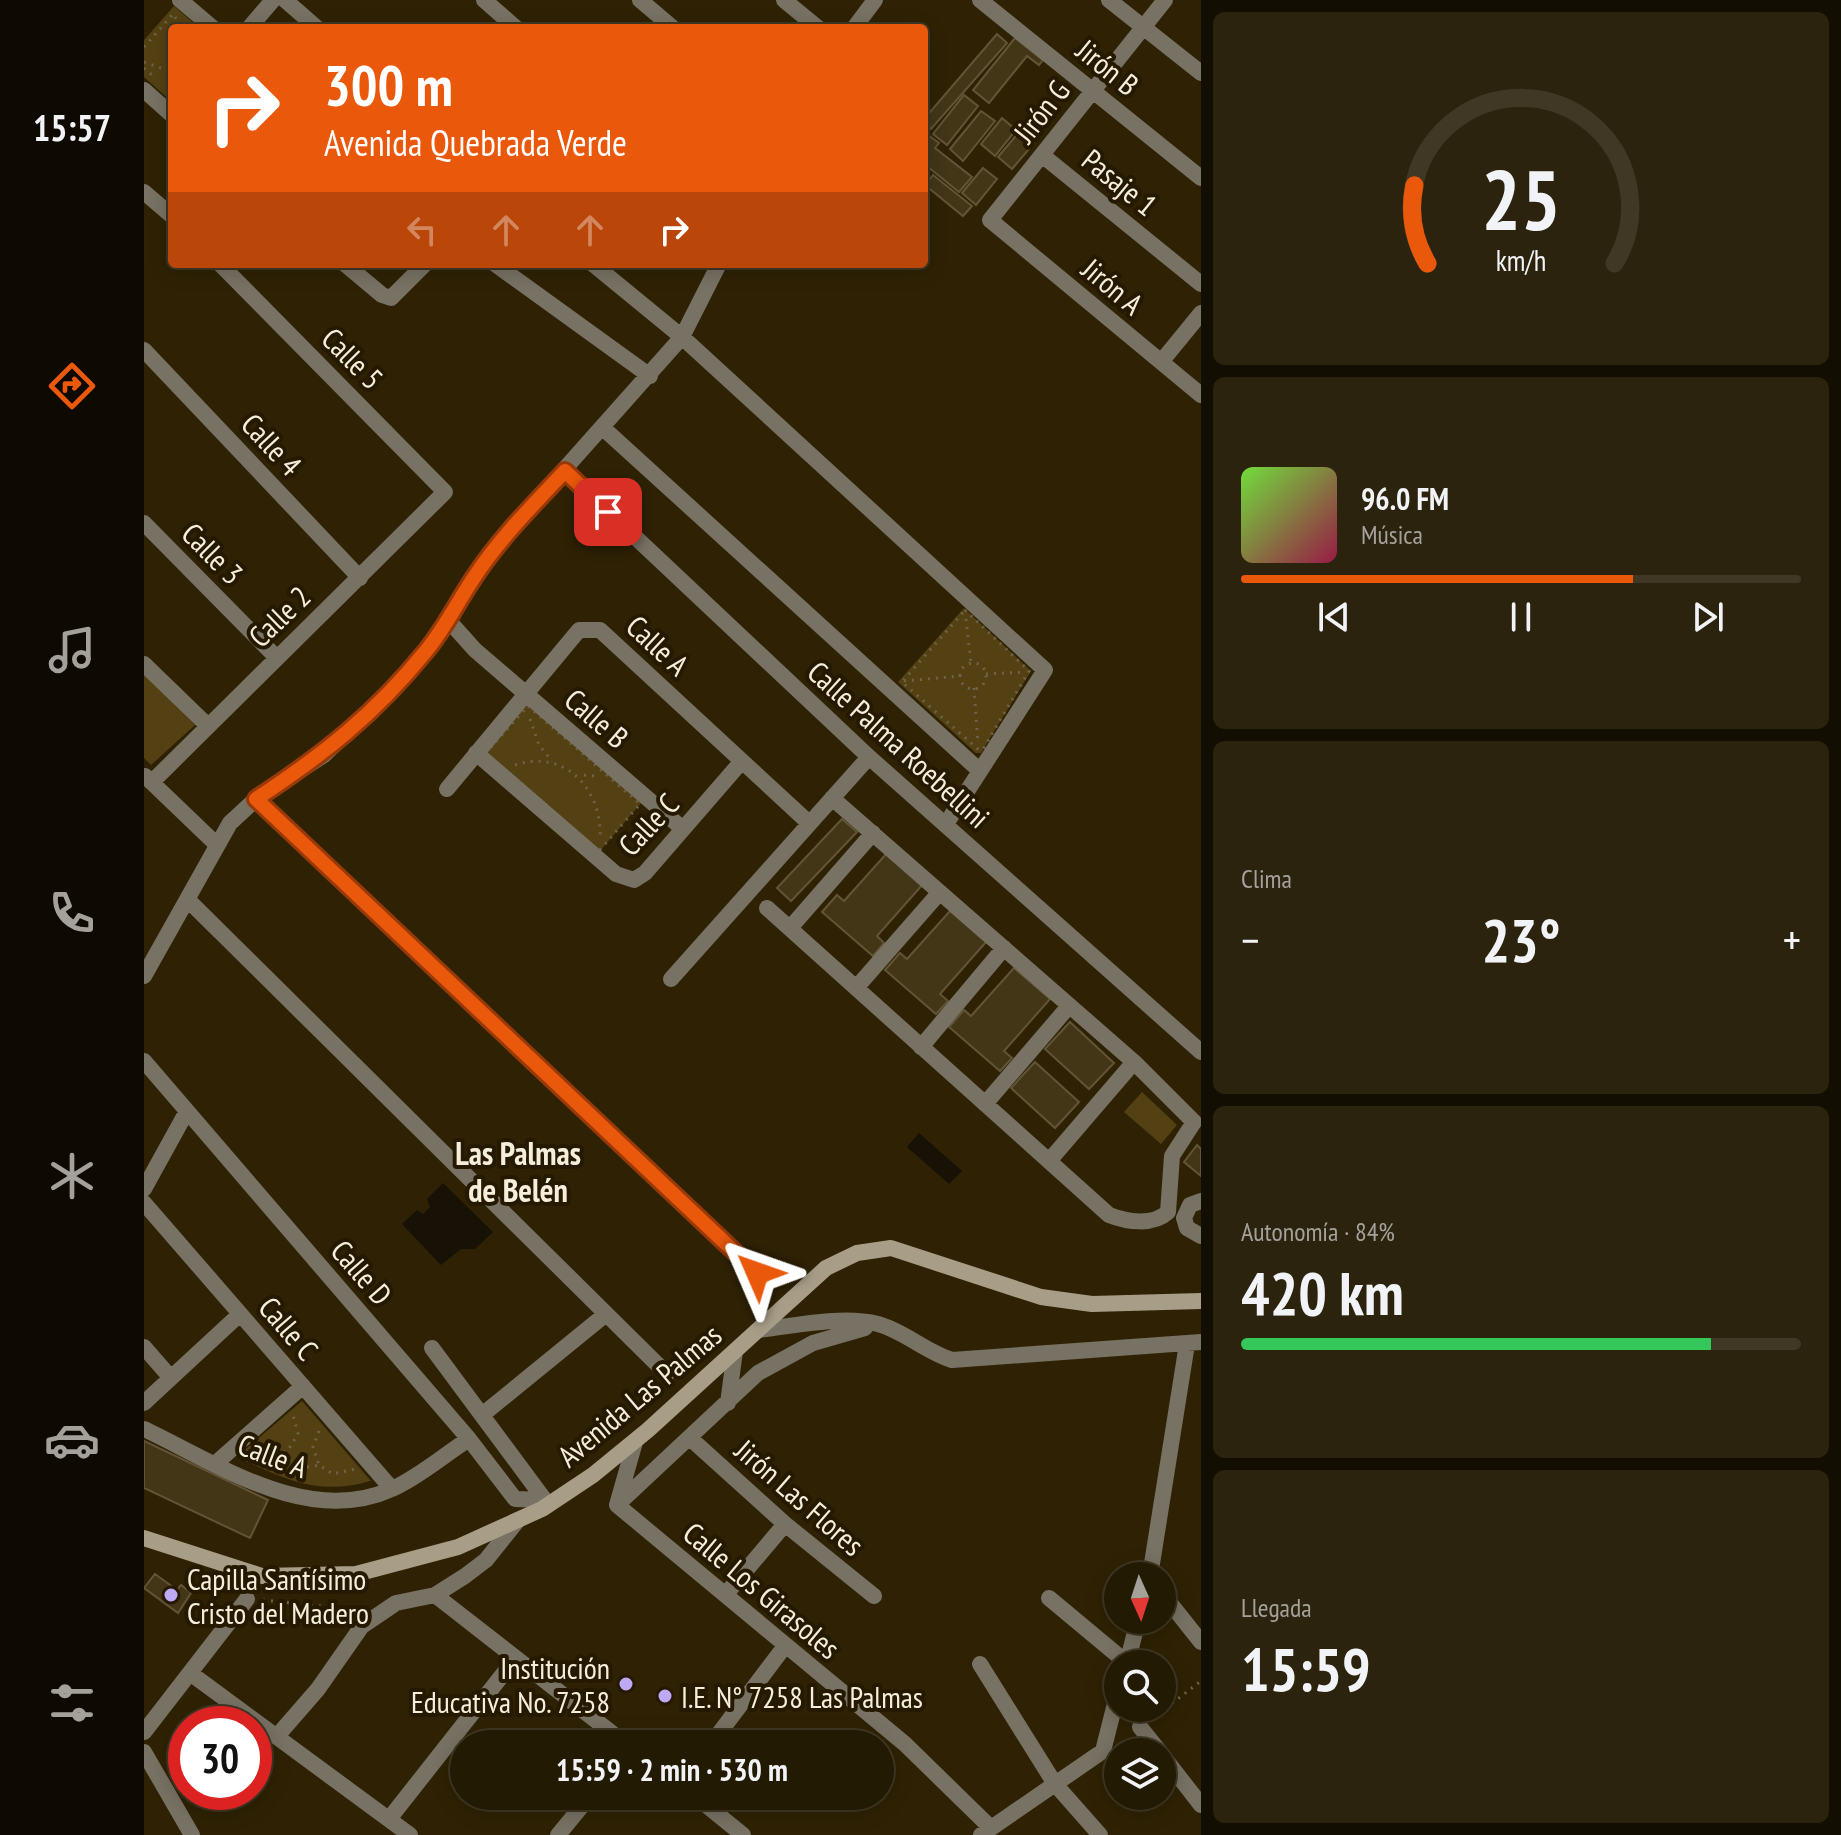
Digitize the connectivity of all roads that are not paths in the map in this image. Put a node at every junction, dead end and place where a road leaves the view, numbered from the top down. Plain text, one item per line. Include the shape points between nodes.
1 (180, 0) edge
2 (273, 0) edge
3 (285, 0) edge
4 (484, 0) edge
5 (640, 0) edge
6 (784, 0) edge
7 (875, 0) edge
8 (980, 0) edge
9 (1109, 0) edge
10 (1165, 0) edge
11 (208, 24) edge
12 (252, 24) edge
13 (312, 24) edge
14 (511, 24) edge
15 (668, 24) edge
16 (813, 24) edge
17 (857, 24) edge
18 (1143, 28) junction
19 (1201, 73) edge
20 (144, 90) edge
21 (1093, 91) junction
22 (168, 111) edge
23 (1042, 155) junction
24 (1201, 178) edge
25 (144, 192) edge
26 (168, 213) edge
27 (990, 220) joint
28 (224, 268) edge
29 (350, 268) edge
30 (421, 268) edge
31 (501, 268) edge
32 (598, 268) edge
33 (717, 268) edge
34 (1201, 284) edge
35 (1201, 313) edge
36 (682, 337) junction
37 (144, 350) edge
38 (1161, 362) junction
39 (650, 376) junction
40 (1201, 395) edge
41 (603, 428) junction
42 (565, 471) junction
43 (445, 492) joint
44 (144, 523) edge
45 (360, 578) junction
46 (446, 625) junction
47 (276, 657) junction
48 (144, 664) edge
49 (527, 700) junction
50 (207, 725) junction
51 (476, 753) junction
52 (869, 757) junction
53 (742, 761) junction
54 (980, 771) junction
55 (148, 779) edge
56 (447, 789) dead end
57 (832, 798) junction
58 (256, 799) junction
59 (809, 823) junction
60 (946, 824) junction
61 (683, 829) junction
62 (873, 833) junction
63 (216, 844) junction
64 (940, 892) junction
65 (189, 901) junction
66 (767, 908) dead end
67 (790, 928) junction
68 (1004, 948) junction
69 (144, 976) edge
70 (671, 979) dead end
71 (856, 988) junction
72 (1069, 1006) junction
73 (921, 1047) junction
74 (1201, 1052) edge
75 (144, 1061) edge
76 (1134, 1062) junction
77 (985, 1104) junction
78 (187, 1111) junction
79 (1197, 1132) edge
80 (1049, 1161) junction
81 (144, 1189) edge
82 (144, 1203) edge
83 (1182, 1208) edge
84 (1201, 1236) edge
85 (757, 1273) dead end
86 (1201, 1301) edge
87 (240, 1314) junction
88 (606, 1314) junction
89 (878, 1324) junction
90 (758, 1330) junction
91 (1194, 1343) edge
92 (144, 1347) edge
93 (432, 1348) dead end
94 (735, 1351) junction
95 (667, 1374) dead end
96 (171, 1378) junction
97 (303, 1386) junction
98 (144, 1403) edge
99 (727, 1405) junction
100 (482, 1415) junction
101 (144, 1429) edge
102 (469, 1439) junction
103 (691, 1439) junction
104 (635, 1442) junction
105 (216, 1463) junction
106 (392, 1489) junction
107 (546, 1502) junction
108 (617, 1505) junction
109 (518, 1520) junction
110 (785, 1524) junction
111 (144, 1538) edge
112 (1153, 1562) edge
113 (726, 1594) junction
114 (435, 1595) junction
115 (874, 1596) dead end
116 (1049, 1598) dead end
117 (247, 1599) road end
118 (1176, 1611) edge
119 (1201, 1642) edge
120 (785, 1646) junction
121 (1111, 1650) edge
122 (515, 1659) junction
123 (980, 1664) dead end
124 (190, 1673) junction
125 (1110, 1722) edge
126 (1140, 1727) dead end
127 (608, 1730) edge
128 (722, 1730) edge
129 (144, 1732) edge
130 (278, 1735) junction
131 (1149, 1738) edge
132 (144, 1752) edge
133 (1176, 1773) edge
134 (1055, 1784) junction
135 (1201, 1805) edge
136 (579, 1810) edge
137 (711, 1810) edge
138 (389, 1819) junction
139 (986, 1831) edge
140 (737, 1833) edge
141 (192, 1835) edge
142 (410, 1835) edge
143 (558, 1835) edge
144 (1100, 1835) edge

1 - 11 street
2 - 12 street
3 - 13 street
4 - 14 street
5 - 15 street
6 - 16 street
7 - 17 street
8 - 21 street, Jirón B
9 - 18 street
10 - 18 street, Jirón G
18 - 19 street
18 - 21 street, Jirón G
20 - 22 street
21 - 23 street, Jirón G
21 - 24 street, Jirón B
23 - 27 street, Jirón G
23 - 34 street, Pasaje 1
25 - 26 street
27 - 38 street, Jirón A
28 - 43 street, Calle 5
29 - 30 street via 391,298
31 - 39 street
32 - 36 street
33 - 36 street
35 - 38 street
36 - 39 street
36 - 54 street via 1037,671
37 - 45 street, Calle 4
38 - 40 street, Jirón A
39 - 41 street
41 - 42 street
41 - 54 street via 897,687
42 - 46 street via 505,536
42 - 52 street, Calle Palma Roebellini
43 - 45 street, Calle 2
44 - 47 street, Calle 3
45 - 47 street, Calle 2
46 - 49 street, Calle B
46 - 58 street via 368,715 324,755
47 - 50 street, Calle 2
48 - 50 street
49 - 51 street, Calle A
49 - 53 street, Calle A via 579,630 595,628
49 - 61 street, Calle B
50 - 55 street, Calle 2
51 - 56 street, Calle A
51 - 61 street, Calle C via 622,878 639,878
52 - 57 street
52 - 60 street, Calle Palma Roebellini
53 - 59 street, Calle A
53 - 61 street, Calle C
54 - 60 street
55 - 63 street
57 - 59 street
57 - 62 street
58 - 63 street
58 - 85 street
59 - 70 street
60 - 74 street, Calle Palma Roebellini
62 - 64 street
62 - 67 street
63 - 65 street
64 - 68 street
64 - 71 street
65 - 69 street
65 - 88 street
66 - 67 street
67 - 71 street
68 - 72 street
68 - 73 street
71 - 73 street
72 - 76 street
72 - 77 street
73 - 77 street
75 - 78 street, Calle D
76 - 79 street via 1194,1122
76 - 80 street
77 - 80 street
78 - 81 street
78 - 102 street, Calle D
79 - 83 street via 1172,1156 1168,1181
80 - 83 street via 1109,1215 1123,1221 1162,1217
82 - 87 street, Calle C
83 - 84 street via 1187,1228
86 - 90 main road, Avenida Las Palmas via 1092,1304 1041,1297 891,1248 857,1253 826,1268
87 - 96 street
87 - 97 street, Calle C
88 - 95 street
88 - 100 street
89 - 90 street via 817,1323
89 - 91 street via 952,1360
89 - 99 street via 813,1343 758,1373
90 - 94 main road, Avenida Las Palmas
91 - 112 street
92 - 96 street
93 - 100 street
94 - 99 street
94 - 104 main road, Avenida Las Palmas
96 - 98 street
97 - 105 street
97 - 106 street, Calle C
99 - 103 street
100 - 107 street
101 - 105 street, Calle A
102 - 106 street, Calle A
102 - 107 street, Calle D via 515,1499
103 - 108 street
103 - 110 street, Jirón Las Flores
104 - 107 main road, Avenida Las Palmas
104 - 108 street
105 - 106 street, Calle A via 301,1499 348,1501
107 - 109 main road, Avenida Las Palmas
108 - 113 street, Calle Los Girasoles
109 - 111 main road, Avenida Las Palmas via 458,1547 356,1574 262,1576
109 - 114 street via 486,1560
110 - 113 street
110 - 115 street, Jirón Las Flores
113 - 120 street, Calle Los Girasoles
114 - 122 street
114 - 130 street via 396,1603 362,1626
116 - 121 street
117 - 124 street
118 - 119 street
120 - 128 street
120 - 139 street, Calle Los Girasoles via 905,1744
122 - 127 street
122 - 138 street
123 - 134 street
124 - 129 street
124 - 130 street
125 - 134 street via 1103,1751
126 - 131 street
130 - 138 street
132 - 141 street
133 - 135 street
134 - 139 street
134 - 144 street
136 - 143 street
137 - 140 street
138 - 142 street

